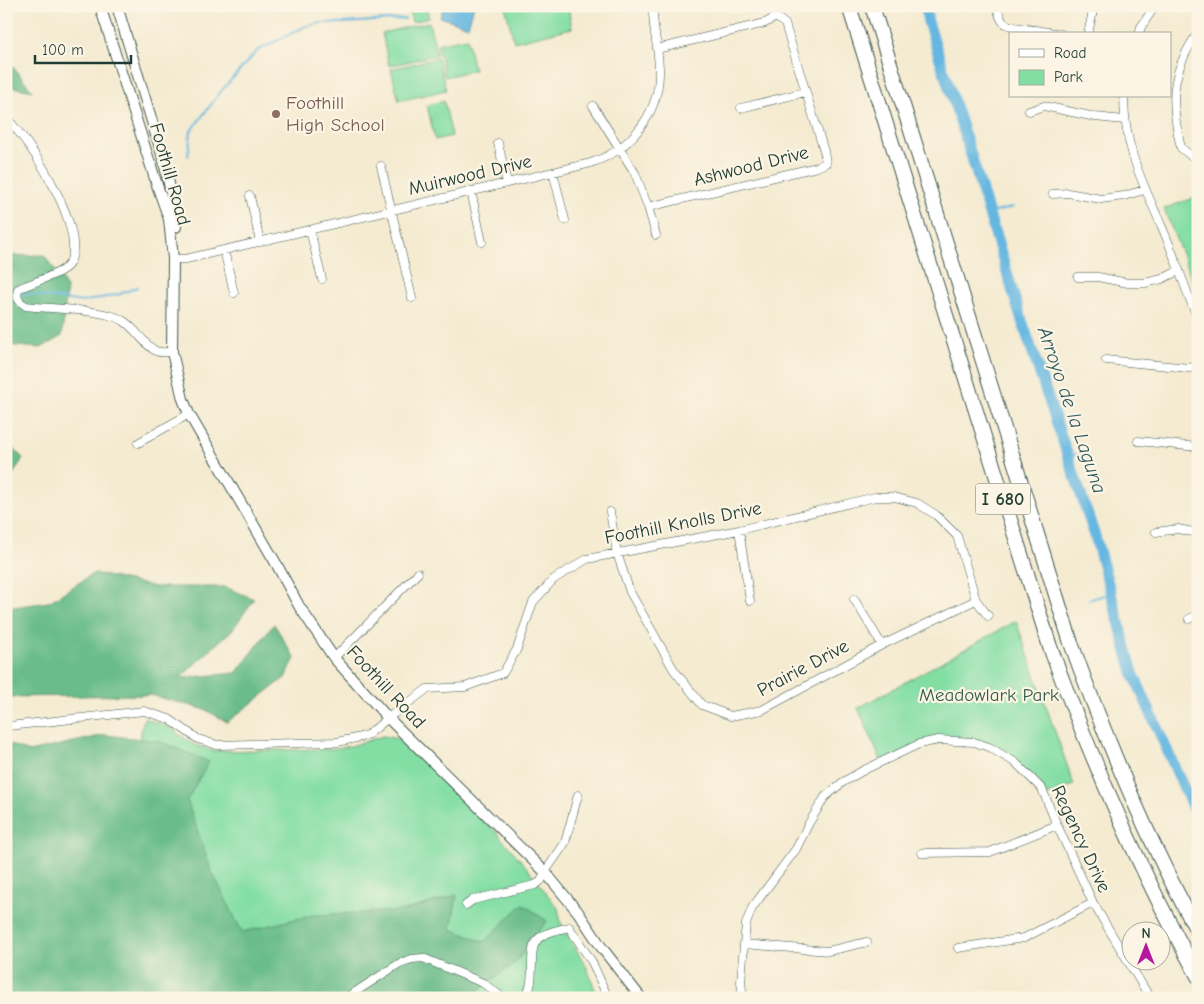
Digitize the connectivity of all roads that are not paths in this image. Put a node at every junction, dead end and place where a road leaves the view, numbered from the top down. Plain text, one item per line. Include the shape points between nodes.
1 (100, 6) edge
2 (117, 6) edge
3 (653, 6) edge
4 (849, 6) edge
5 (872, 6) edge
6 (997, 6) edge
7 (1094, 6) edge
8 (1155, 6) edge
9 (1055, 32) edge
10 (1088, 32) edge
11 (1140, 32) edge
12 (1198, 33) edge
13 (657, 49) junction
14 (805, 92) junction
15 (1124, 98) edge
16 (593, 106) dead end
17 (741, 108) dead end
18 (1029, 111) dead end
19 (6, 118) edge
20 (1124, 120) junction
21 (498, 143) dead end
22 (620, 149) junction
23 (1198, 154) edge
24 (380, 166) dead end
25 (553, 172) junction
26 (507, 183) junction
27 (1144, 190) junction
28 (471, 191) junction
29 (1053, 194) dead end
30 (250, 196) dead end
31 (648, 207) junction
32 (392, 210) junction
33 (565, 220) dead end
34 (310, 230) junction
35 (656, 235) dead end
36 (260, 242) junction
37 (482, 242) dead end
38 (224, 250) junction
39 (176, 260) junction
40 (1178, 271) junction
41 (1078, 277) dead end
42 (322, 279) dead end
43 (234, 293) dead end
44 (412, 298) dead end
45 (1198, 319) edge
46 (172, 352) junction
47 (1106, 360) dead end
48 (1198, 366) edge
49 (189, 414) junction
50 (1138, 441) dead end
51 (138, 443) dead end
52 (1198, 448) edge
53 (610, 512) dead end
54 (739, 530) junction
55 (1156, 532) dead end
56 (1198, 533) edge
57 (617, 553) junction
58 (418, 573) dead end
59 (854, 600) dead end
60 (976, 600) junction
61 (750, 601) dead end
62 (1198, 615) edge
63 (988, 616) dead end
64 (1189, 619) dead end
65 (882, 645) junction
66 (334, 658) junction
67 (388, 718) junction
68 (6, 724) edge
69 (578, 795) dead end
70 (1056, 825) junction
71 (922, 853) dead end
72 (544, 872) junction
73 (1093, 903) junction
74 (466, 905) dead end
75 (578, 912) junction
76 (569, 927) junction
77 (1198, 932) edge
78 (867, 942) dead end
79 (744, 944) junction
80 (602, 948) junction
81 (958, 948) dead end
82 (1198, 976) edge
83 (346, 998) edge
84 (503, 998) edge
85 (524, 998) edge
86 (608, 998) edge
87 (634, 998) edge
88 (641, 998) edge
89 (743, 998) edge
90 (1150, 998) edge

1 - 39 main road, Foothill Road via 169,219
2 - 39 main road, Foothill Road via 164,161 173,202
3 - 13 street, Muirwood Drive
4 - 82 highway, I 680 via 1052,654 1112,804 1152,890
5 - 77 highway, I 680 via 1071,642 1133,799
6 - 9 street via 1003,22 1010,27
7 - 10 street
8 - 11 street
12 - 23 street via 1186,50 1174,88 1174,114 1181,148 1190,154
13 - 14 street, Ashwood Drive via 765,23 776,17 784,24
13 - 22 street, Muirwood Drive via 659,74 654,104 636,134
14 - 17 street
14 - 31 street, Ashwood Drive via 826,164
15 - 20 street
16 - 22 street
18 - 20 street via 1044,106
19 - 46 street via 34,152 64,207 71,228 73,256 68,266 18,288 18,301 26,306 120,318 149,346 157,351
20 - 27 street
21 - 26 street
22 - 25 street, Muirwood Drive via 598,161
22 - 31 street via 635,172
24 - 32 street
25 - 26 street, Muirwood Drive
25 - 33 street
26 - 28 street, Muirwood Drive
27 - 29 street via 1101,199 1068,193
27 - 40 street
28 - 32 street, Muirwood Drive
28 - 37 street
30 - 36 street
31 - 35 street
32 - 34 street, Muirwood Drive
32 - 44 street
34 - 36 street, Muirwood Drive
34 - 42 street
36 - 38 street, Muirwood Drive
38 - 39 street, Muirwood Drive
38 - 43 street
39 - 46 main road, Foothill Road
39 - 49 main road, Foothill Road via 179,366
40 - 41 street via 1144,283
40 - 45 street
46 - 49 main road, Foothill Road
47 - 48 street via 1189,368
49 - 51 street
49 - 66 main road, Foothill Road via 299,606
50 - 52 street
53 - 57 street, Prairie Drive
54 - 57 street, Foothill Knolls Drive
54 - 60 street, Foothill Knolls Drive via 875,497 894,497 917,503 936,515 957,536
54 - 61 street
55 - 56 street via 1178,529
57 - 65 street, Prairie Drive via 630,592 674,670 702,705 731,716 762,710
57 - 67 street, Foothill Knolls Drive via 587,559 554,578 533,602 518,650 503,673 465,687 427,689
58 - 66 street
59 - 65 street
60 - 63 street, Foothill Knolls Drive
60 - 65 street, Prairie Drive
62 - 64 street
66 - 67 main road, Foothill Road
67 - 68 street, Foothill Knolls Drive via 369,734 343,741 217,745 198,739 169,718 144,711
67 - 72 main road, Foothill Road
69 - 72 street via 564,843
70 - 71 street via 990,852
70 - 73 street, Regency Drive
70 - 79 street, Regency Drive via 1042,789 1016,763 989,747 974,742 938,740 919,744 864,770 825,797 796,849 752,908
72 - 74 street via 535,885 473,900
72 - 75 main road, Foothill Road
73 - 81 street via 1024,938
73 - 90 street, Regency Drive
75 - 76 street
75 - 80 main road, Foothill Road
76 - 85 street via 538,938 533,947 531,983
76 - 86 street via 592,962
78 - 79 street via 828,951
79 - 89 street, Regency Drive
80 - 87 main road, Foothill Road
80 - 88 main road, Foothill Road
83 - 84 street via 400,963 423,958 483,983

